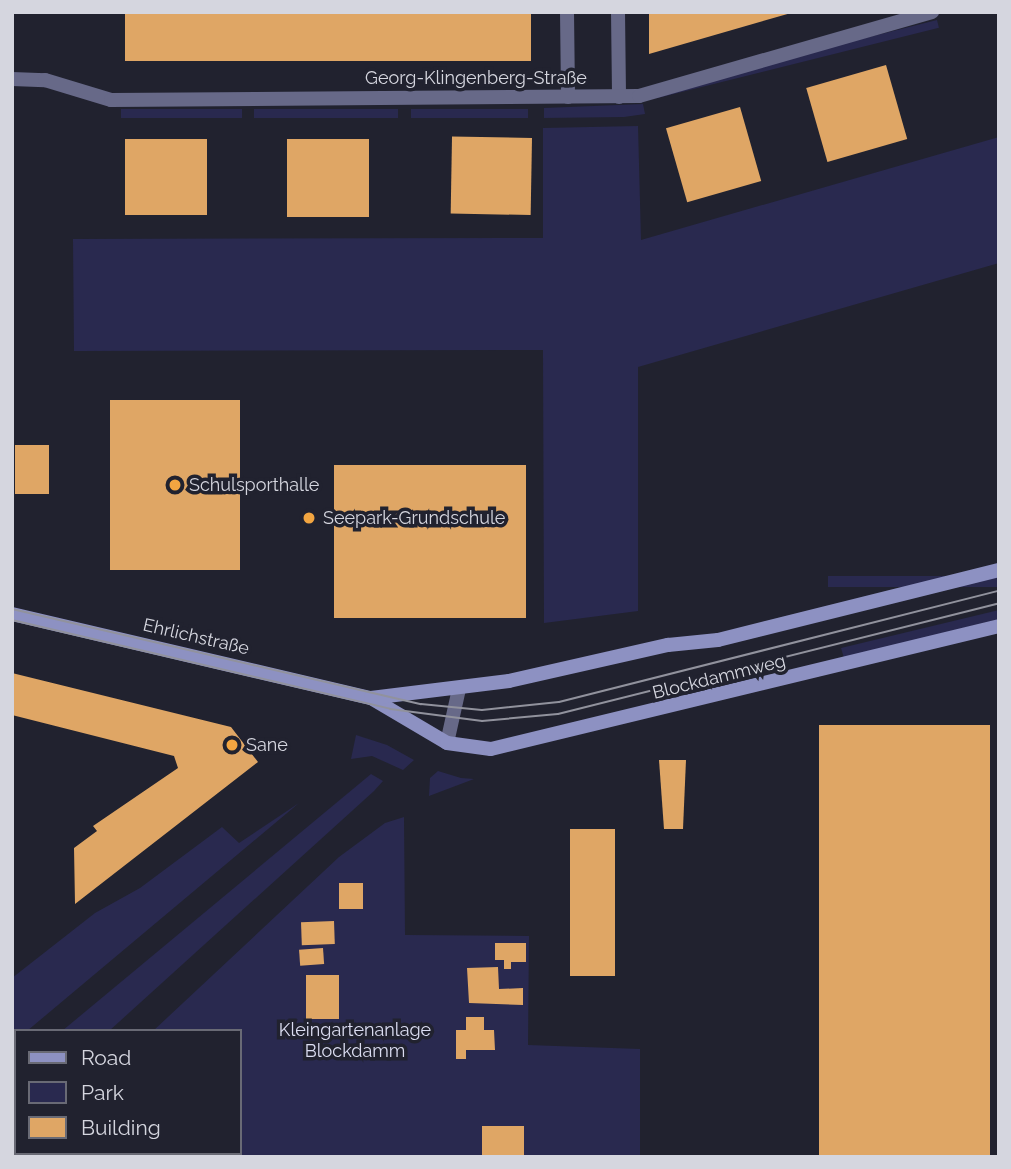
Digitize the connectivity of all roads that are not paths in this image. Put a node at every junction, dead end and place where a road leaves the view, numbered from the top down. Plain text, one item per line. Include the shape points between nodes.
1 (567, 12) edge
2 (618, 12) edge
3 (932, 12) edge
4 (12, 79) edge
5 (568, 97) junction
6 (619, 97) junction
7 (999, 570) edge
8 (12, 614) edge
9 (999, 626) edge
10 (459, 689) junction
11 (371, 698) junction
12 (447, 743) junction

1 - 5 street
2 - 6 street
3 - 6 street, Georg-Klingenberg-Straße via 639,96
4 - 5 street, Georg-Klingenberg-Straße via 45,80 111,100
5 - 6 street, Georg-Klingenberg-Straße
7 - 10 street, Blockdammweg via 718,640
8 - 11 street, Ehrlichstraße
9 - 12 street, Blockdammweg via 519,746 468,749
10 - 11 street, Blockdammweg
10 - 12 street
11 - 12 street, Blockdammweg

